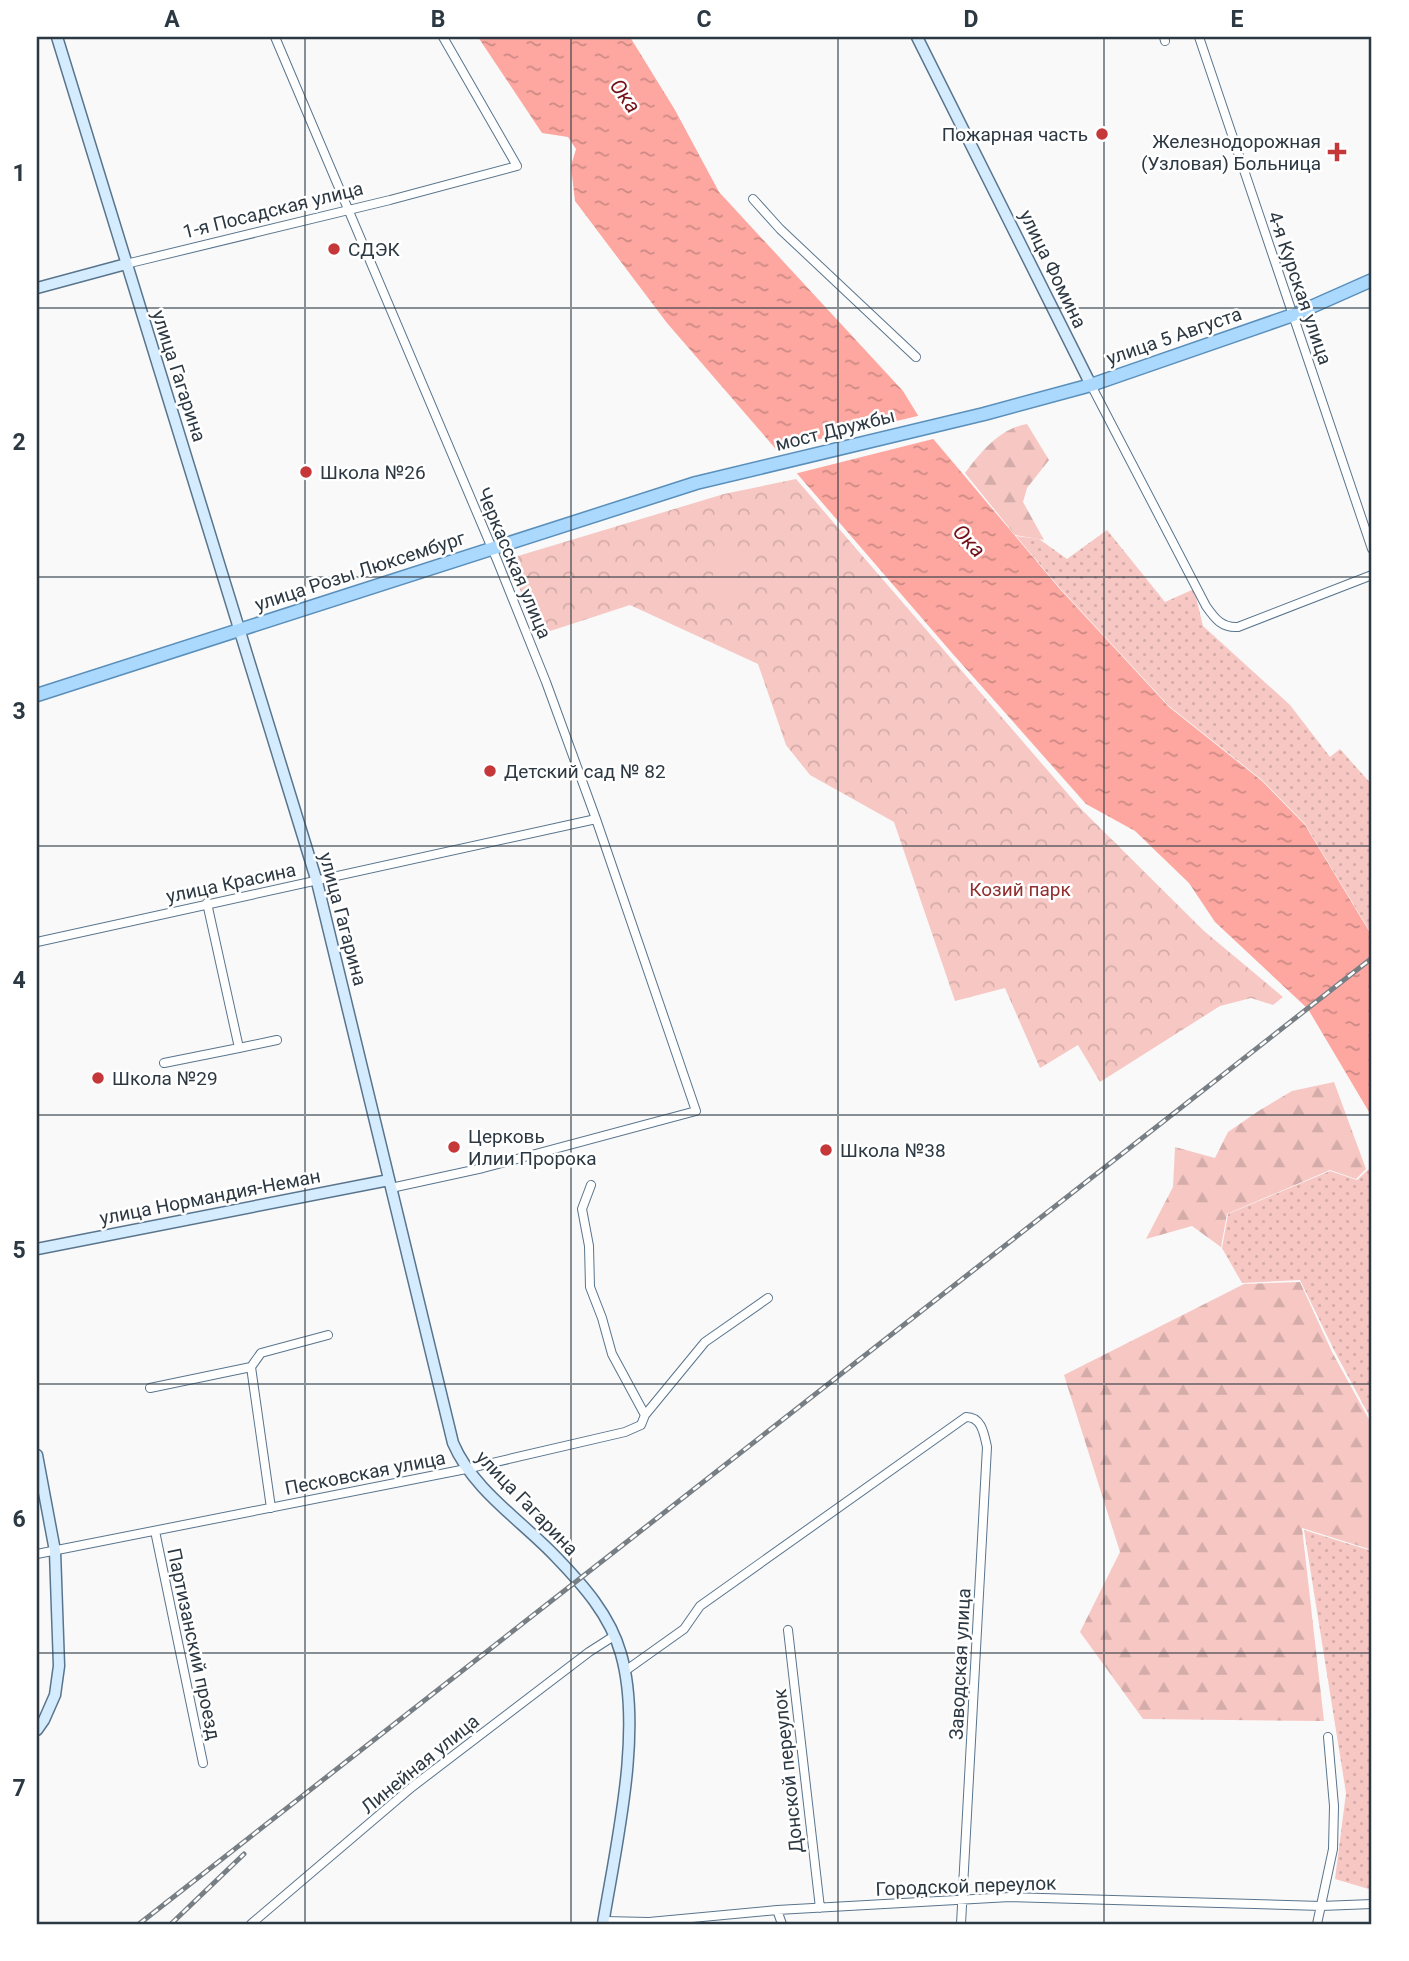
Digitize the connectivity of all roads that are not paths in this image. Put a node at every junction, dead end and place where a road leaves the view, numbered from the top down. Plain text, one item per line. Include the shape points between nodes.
1 (57, 37) edge
2 (275, 37) edge
3 (443, 37) edge
4 (917, 37) edge
5 (1199, 37) edge
6 (753, 199) dead end
7 (349, 209) junction
8 (126, 264) junction
9 (1372, 280) edge
10 (37, 288) edge
11 (1293, 314) junction
12 (916, 357) dead end
13 (1091, 385) junction
14 (984, 414) joint
15 (696, 483) joint
16 (492, 548) junction
17 (1372, 549) edge
18 (1372, 575) edge
19 (241, 630) junction
20 (37, 695) edge
21 (596, 819) junction
22 (317, 882) junction
23 (207, 903) junction
24 (37, 942) edge
25 (277, 1040) dead end
26 (239, 1048) junction
27 (164, 1063) dead end
28 (696, 1111) joint
29 (390, 1184) junction
30 (591, 1185) dead end
31 (37, 1249) edge
32 (768, 1298) dead end
33 (328, 1335) dead end
34 (251, 1367) junction
35 (150, 1388) dead end
36 (645, 1415) junction
37 (37, 1455) edge
38 (466, 1469) junction
39 (271, 1508) junction
40 (155, 1531) junction
41 (54, 1551) junction
42 (37, 1555) edge
43 (788, 1630) dead end
44 (614, 1636) junction
45 (625, 1671) junction
46 (37, 1730) edge
47 (1328, 1737) dead end
48 (203, 1763) dead end
49 (962, 1900) junction
50 (1372, 1904) edge
51 (1321, 1906) junction
52 (820, 1908) junction
53 (777, 1910) junction
54 (604, 1923) edge
55 (251, 1924) edge
56 (782, 1924) edge
57 (961, 1924) edge
58 (1317, 1924) edge

1 - 8 street, улица Гагарина
2 - 7 street, Черкасская улица
3 - 7 street, 1-я Посадская улица via 517,166
4 - 13 street, улица Фомина
5 - 11 street, 4-я Курская улица
6 - 12 street
7 - 8 street, 1-я Посадская улица
7 - 16 street, Черкасская улица
8 - 10 street, 1-я Посадская улица
8 - 19 street, улица Гагарина
9 - 11 main road, улица 5 Августа
11 - 13 main road, улица 5 Августа
11 - 17 street, 4-я Курская улица
13 - 14 main road, улица 5 Августа
13 - 18 street, улица Фомина via 1206,607 1221,624 1238,626
14 - 15 main road, мост Дружбы
15 - 16 main road, улица Розы Люксембург
16 - 19 main road, улица Розы Люксембург
16 - 21 street, Черкасская улица
19 - 20 main road, улица Розы Люксембург
19 - 22 street, улица Гагарина
21 - 22 street, улица Красина
21 - 28 street, Черкасская улица
22 - 23 street, улица Красина
22 - 29 street, улица Гагарина
23 - 24 street, улица Красина
23 - 26 street
25 - 26 street
26 - 27 street
28 - 29 street, улица Нормандия-Неман via 483,1168
29 - 31 street, улица Нормандия-Неман
29 - 38 street, улица Гагарина via 453,1443
30 - 36 street via 582,1209 590,1287 612,1354
32 - 36 street, Песковская улица via 705,1342
33 - 34 street via 261,1353
34 - 35 street
34 - 39 street
36 - 38 street, Песковская улица via 642,1425 625,1432
37 - 41 street
38 - 39 street, Песковская улица
38 - 44 street, улица Гагарина via 585,1588
39 - 40 street, Песковская улица
40 - 41 street, Песковская улица
40 - 48 street, Партизанский проезд
41 - 42 street, Песковская улица
41 - 46 street via 59,1666 55,1695
43 - 52 street, Донской переулок
44 - 45 street, улица Гагарина
44 - 55 street, Линейная улица via 412,1787
45 - 49 street, Заводская улица via 684,1629 700,1606 973,1417 987,1447
45 - 54 street, улица Гагарина via 627,1773
47 - 51 street via 1333,1849
49 - 51 street, Городской переулок via 1010,1897
49 - 52 street, Городской переулок
49 - 57 street, Заводская улица
50 - 51 street, Городской переулок
51 - 58 street
52 - 53 street, Городской переулок
53 - 54 street, Городской переулок
53 - 56 street

